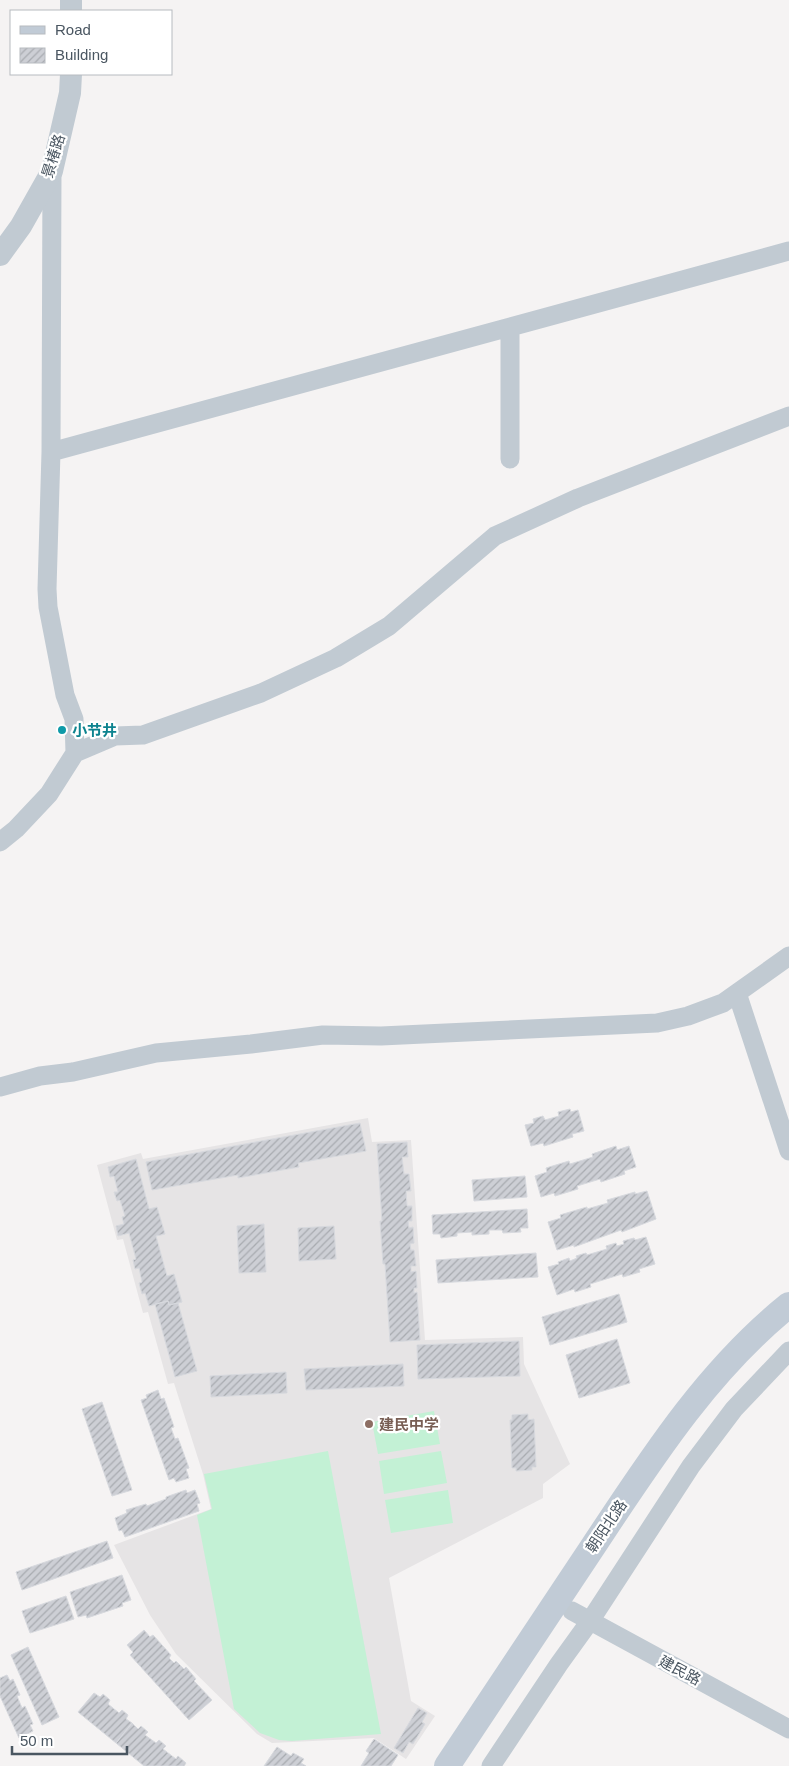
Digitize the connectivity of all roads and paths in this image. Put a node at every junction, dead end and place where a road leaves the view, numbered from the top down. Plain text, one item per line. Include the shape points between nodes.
1 (71, 75) edge
2 (52, 170) junction
3 (789, 251) edge
4 (0, 256) edge
5 (510, 327) junction
6 (789, 416) edge
7 (51, 452) junction
8 (510, 459) dead end
9 (75, 753) junction
10 (0, 842) edge
11 (789, 956) edge
12 (737, 993) junction
13 (0, 1087) edge
14 (789, 1151) edge
15 (789, 1305) edge
16 (789, 1329) edge
17 (789, 1351) edge
18 (581, 1616) junction
19 (789, 1729) edge
20 (447, 1766) edge
21 (469, 1766) edge
22 (491, 1766) edge

1 - 2 street, 景椿路 via 70,93
2 - 4 street, 景椿路
2 - 7 street
3 - 5 street
5 - 7 street
5 - 8 street
6 - 9 street via 578,498 495,536 389,626 336,658 269,689 143,735 116,736
7 - 9 street via 48,607 65,695 74,719
9 - 10 street via 49,794
11 - 12 street
12 - 13 street via 706,1011 657,1023 381,1036 323,1034 156,1053
12 - 14 street
15 - 20 main road, 朝阳北路 via 724,1367 681,1418
16 - 18 main road, 朝阳北路 via 737,1380 696,1429 653,1489
17 - 18 street via 734,1410
18 - 19 street, 建民路
18 - 21 main road, 朝阳北路
18 - 22 street via 559,1664

